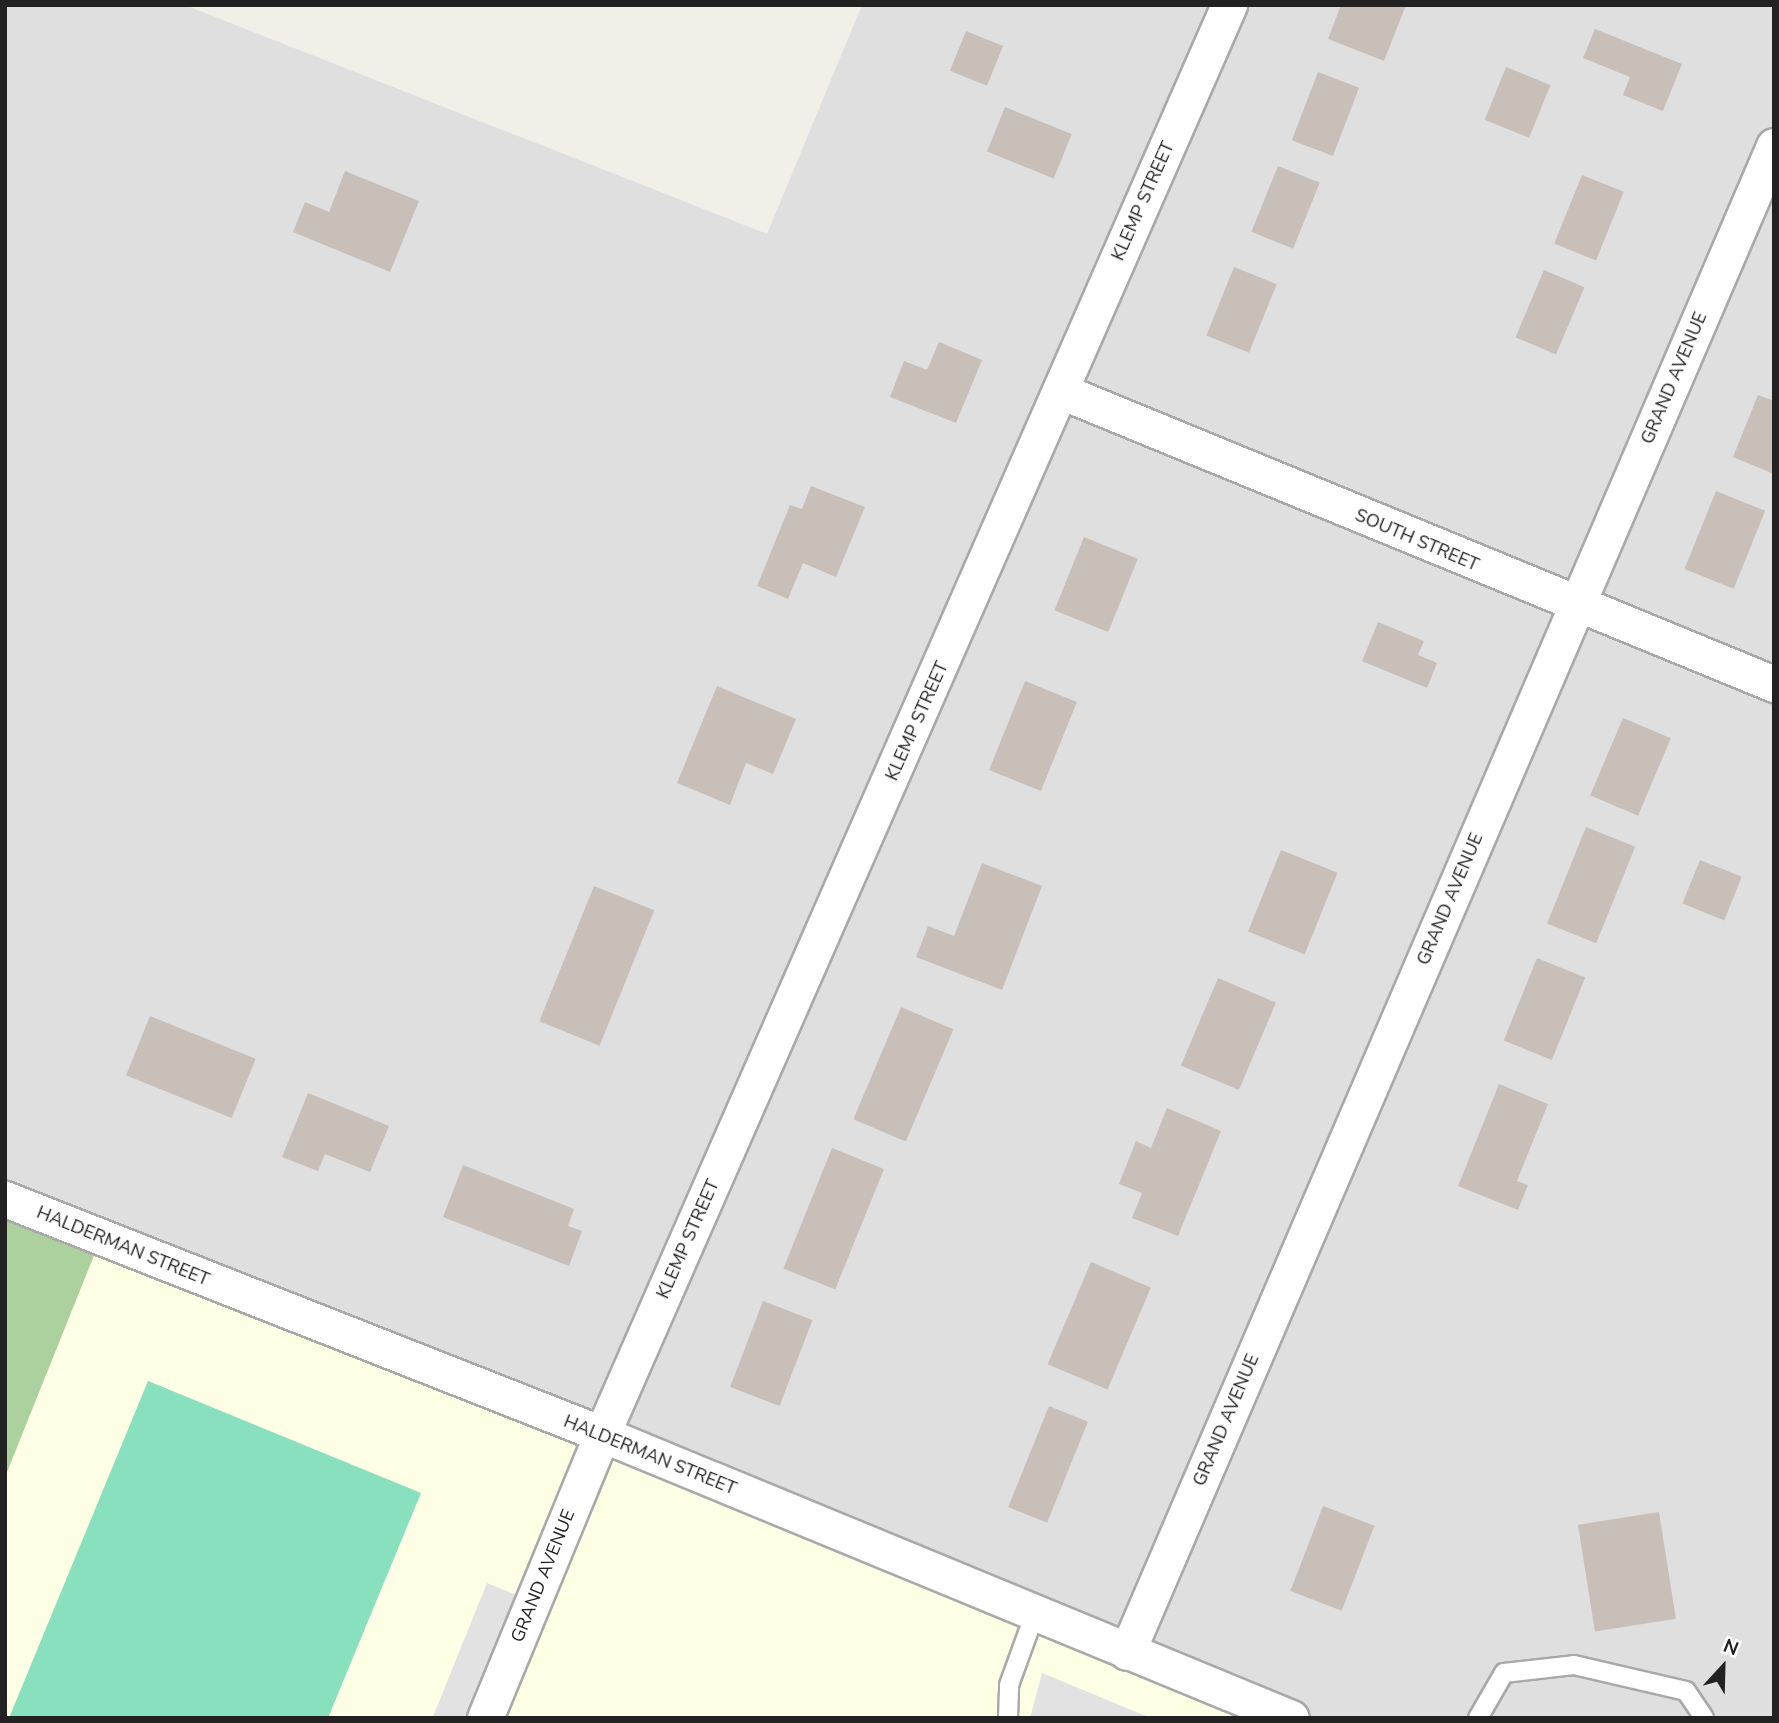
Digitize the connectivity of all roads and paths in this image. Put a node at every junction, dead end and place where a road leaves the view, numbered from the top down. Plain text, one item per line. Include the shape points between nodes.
1 (1229, 5) edge
2 (1774, 146) edge
3 (1063, 391) junction
4 (1576, 606) junction
5 (1774, 684) edge
6 (5, 1199) edge
7 (601, 1434) junction
8 (1035, 1613) junction
9 (1127, 1652) junction
10 (485, 1718) edge
11 (1008, 1718) edge
12 (1291, 1718) edge
13 (1478, 1718) edge
14 (1704, 1718) edge

1 - 3 street, KLEMP STREET
2 - 4 street, GRAND AVENUE
3 - 4 street, SOUTH STREET
3 - 7 street, KLEMP STREET
4 - 5 street, SOUTH STREET
4 - 9 street, GRAND AVENUE
6 - 7 street, HALDERMAN STREET
7 - 8 street, HALDERMAN STREET
7 - 10 street, GRAND AVENUE
8 - 9 street, HALDERMAN STREET
8 - 11 lane via 1009,1685
9 - 12 street, HALDERMAN STREET
13 - 14 lane via 1504,1673 1574,1665 1686,1691

